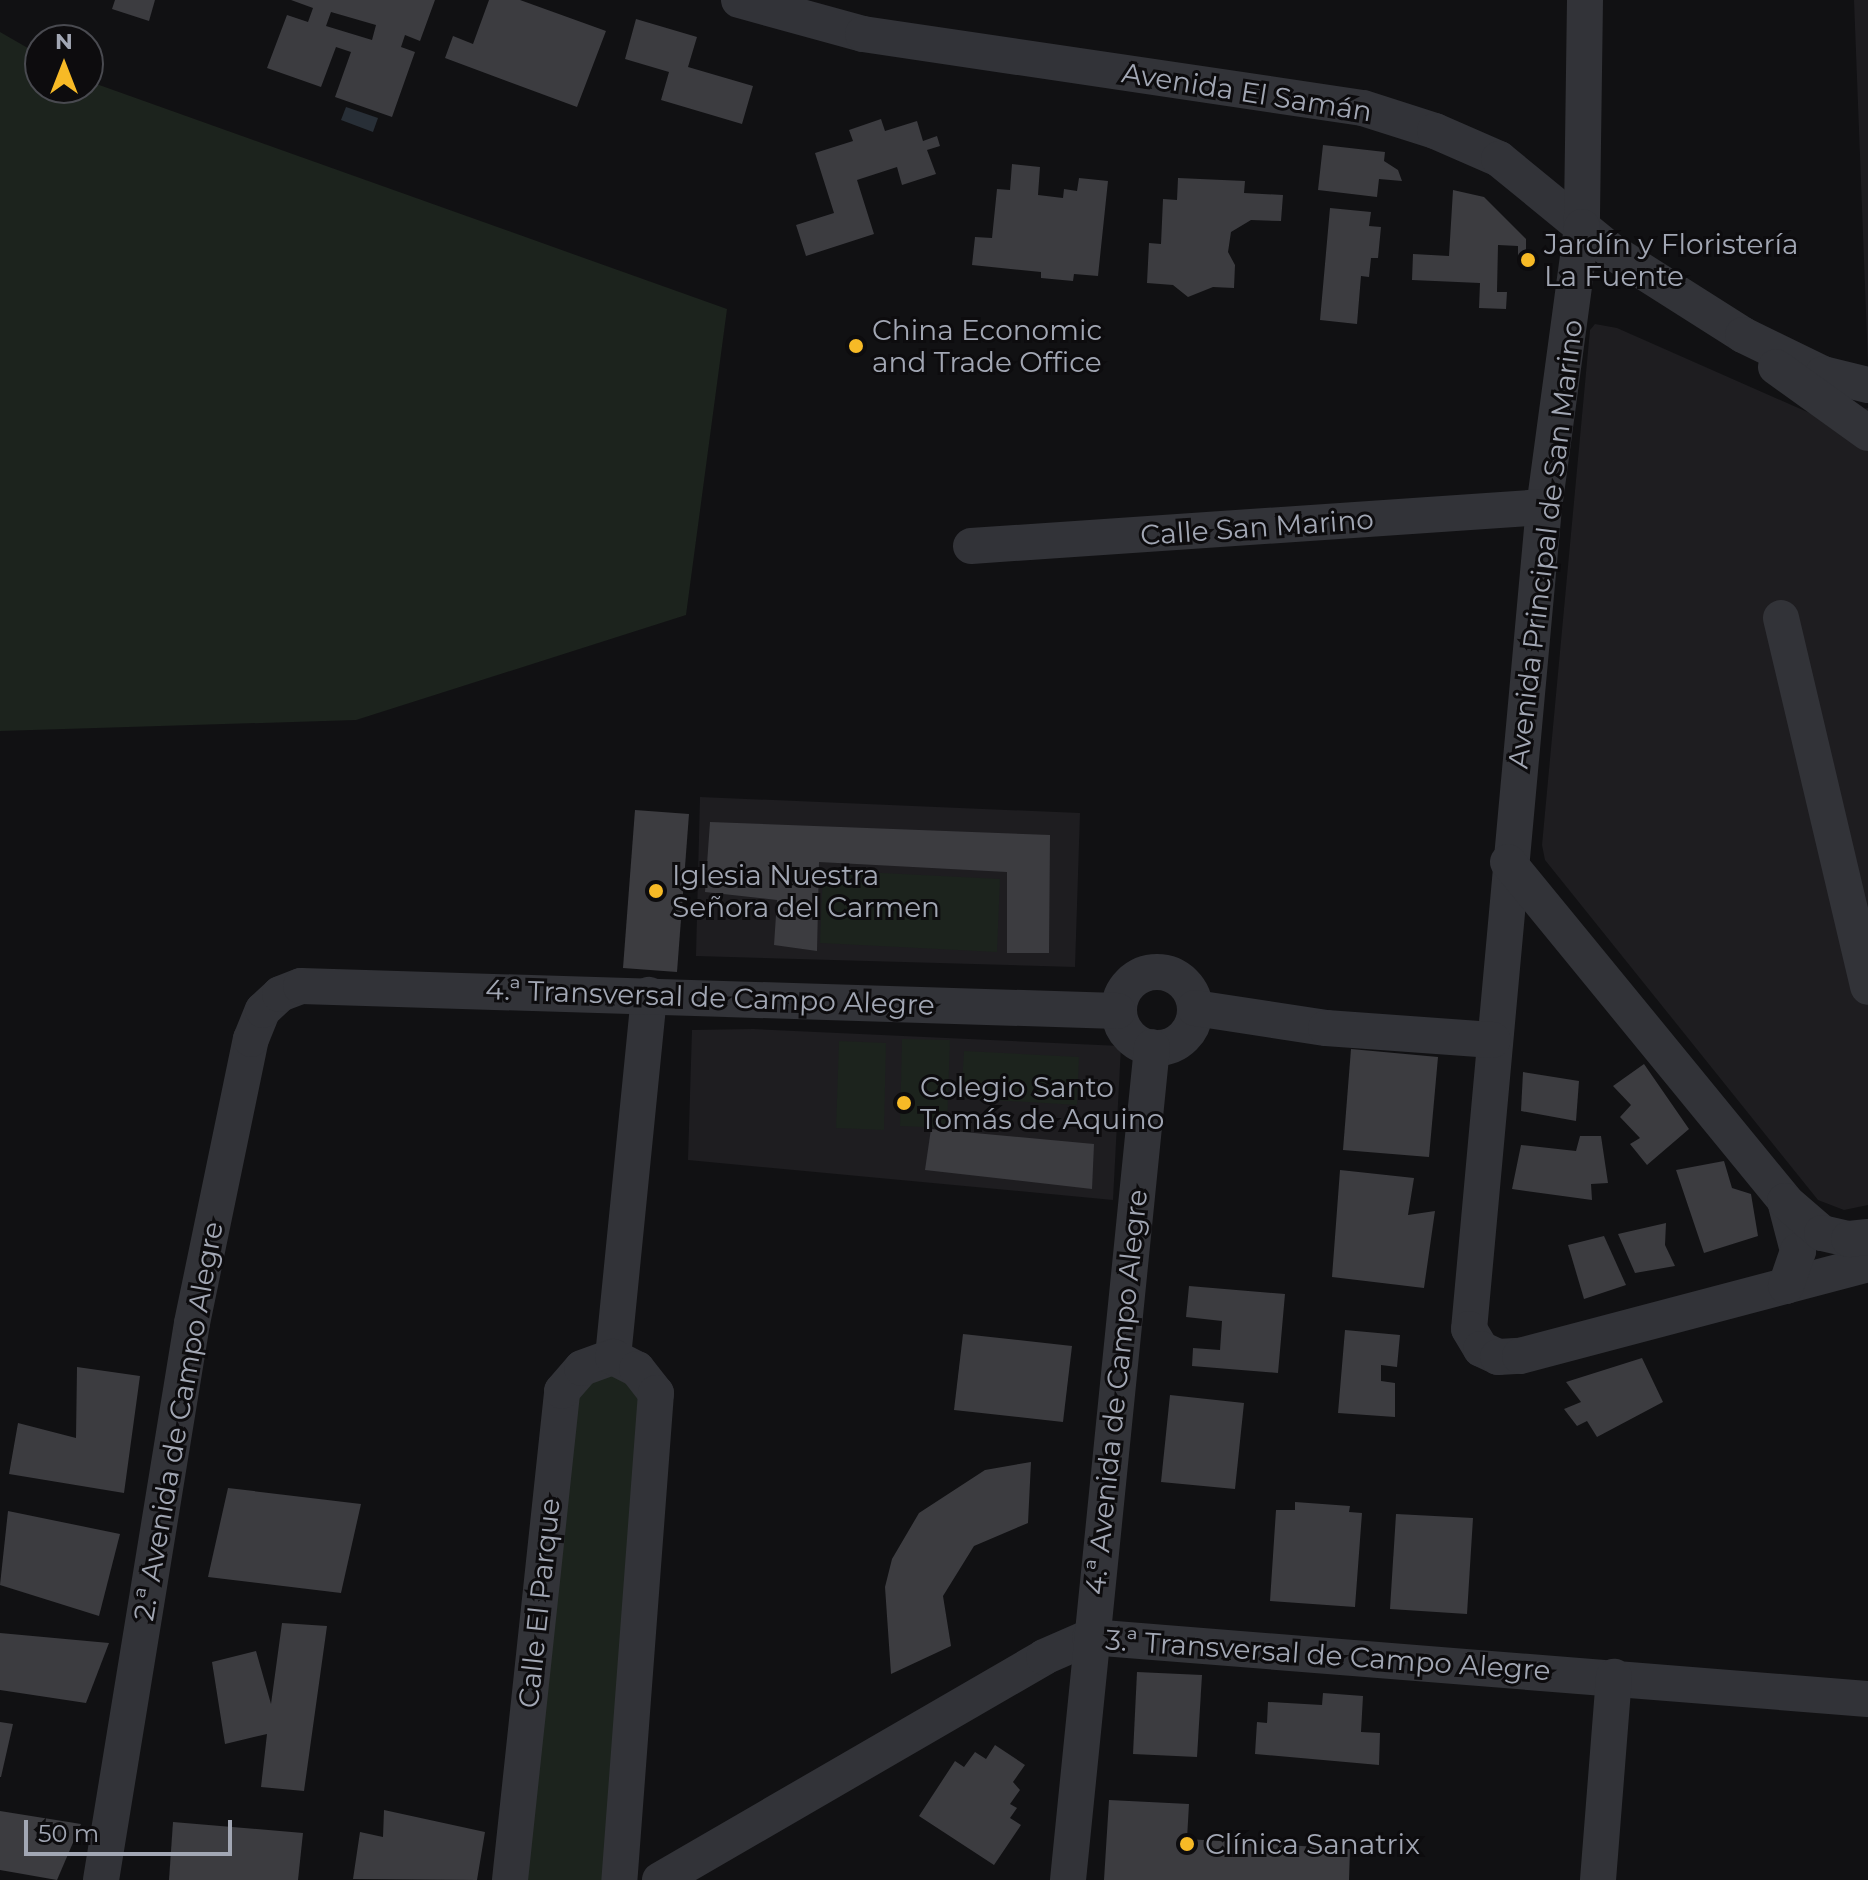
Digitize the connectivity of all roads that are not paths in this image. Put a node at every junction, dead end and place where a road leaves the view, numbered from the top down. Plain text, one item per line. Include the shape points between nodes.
1 (739, 0) edge
2 (1585, 0) edge
3 (1582, 227) junction
4 (1743, 335) junction
5 (1868, 385) edge
6 (1868, 433) edge
7 (1544, 507) junction
8 (971, 546) dead end
9 (1781, 618) dead end
10 (1508, 862) junction
11 (301, 986) joint
12 (1868, 987) edge
13 (649, 995) junction
14 (1195, 1008) junction
15 (1118, 1011) junction
16 (1493, 1040) junction
17 (1152, 1047) junction
18 (1785, 1201) junction
19 (1868, 1237) edge
20 (1868, 1264) edge
21 (1786, 1286) junction
22 (613, 1357) junction
23 (1090, 1637) junction
24 (1614, 1677) junction
25 (1868, 1699) edge
26 (101, 1880) edge
27 (510, 1880) edge
28 (619, 1880) edge
29 (660, 1880) edge
30 (1068, 1880) edge
31 (1598, 1880) edge

1 - 3 street, Avenida El Samán via 863,34 1363,108 1499,159
2 - 3 street, Avenida Principal de San Marino
3 - 4 street, Avenida El Samán
3 - 7 street, Avenida Principal de San Marino
4 - 5 street via 1823,374
4 - 6 street via 1797,385
7 - 8 street, Calle San Marino
7 - 10 street, Avenida Principal de San Marino
9 - 12 street
10 - 16 street, Avenida Principal de San Marino
10 - 18 street
11 - 13 street, 4.ª Transversal de Campo Alegre
11 - 26 street, 2.ª Avenida de Campo Alegre via 280,994 263,1010 251,1039 192,1323
13 - 15 street, 4.ª Transversal de Campo Alegre
13 - 22 street
14 - 15 street via 1187,986 1155,972 1133,980
14 - 16 street via 1326,1028
14 - 17 street via 1182,1037
15 - 17 street via 1125,1031
16 - 21 street, Avenida Principal de San Marino via 1468,1307 1469,1329 1481,1349 1498,1357 1520,1356
17 - 23 street, 4.ª Avenida de Campo Alegre
18 - 19 street via 1822,1233
18 - 21 street via 1798,1251
20 - 21 street, Avenida Principal de San Marino
22 - 27 street, Calle El Parque via 582,1368 562,1391
22 - 28 street via 637,1369 656,1393
23 - 24 street, 3.ª Transversal de Campo Alegre
23 - 29 street, 3.ª Transversal de Campo Alegre via 1044,1657
23 - 30 street, 4.ª Avenida de Campo Alegre
24 - 25 street, 3.ª Transversal de Campo Alegre
24 - 31 street

